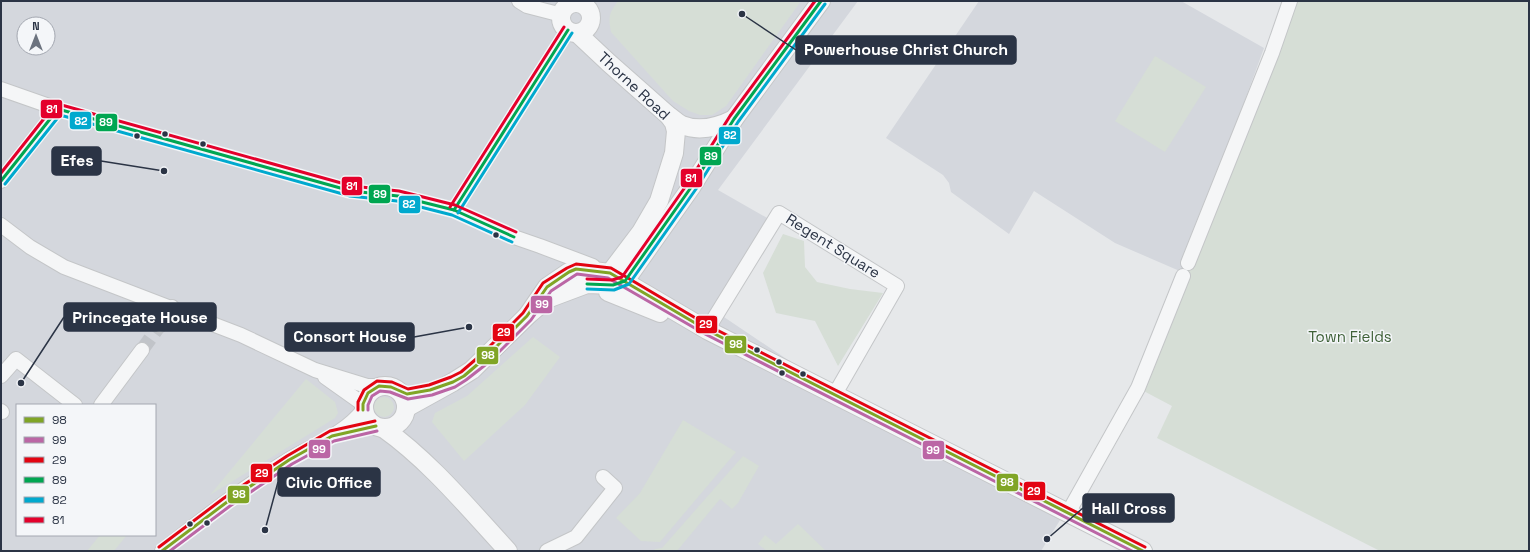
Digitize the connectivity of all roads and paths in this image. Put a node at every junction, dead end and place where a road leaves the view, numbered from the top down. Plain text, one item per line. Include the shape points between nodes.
1 (519, 1) edge
2 (821, 1) edge
3 (1290, 1) edge
4 (581, 2) edge
5 (569, 26) junction
6 (1, 90) edge
7 (58, 109) junction
8 (669, 116) junction
9 (734, 119) junction
10 (1, 181) edge
11 (454, 210) junction
12 (1, 225) edge
13 (616, 284) junction
14 (172, 307) junction
15 (527, 316) junction
16 (160, 325) tunnel mouth
17 (707, 330) junction
18 (142, 350) tunnel mouth
19 (315, 370) junction
20 (1, 376) edge
21 (454, 382) junction
22 (379, 386) junction
23 (397, 389) junction
24 (835, 394) junction
25 (74, 404) edge
26 (102, 404) edge
27 (363, 407) junction
28 (405, 412) junction
29 (380, 427) junction
30 (332, 436) junction
31 (438, 476) junction
32 (603, 477) dead end
33 (1068, 513) junction
34 (162, 551) edge
35 (508, 551) edge
36 (547, 551) edge
37 (1143, 551) edge

1 - 5 street
2 - 9 street
3 - 33 street via 1272,53 1138,388
4 - 5 street via 564,9
4 - 5 street via 591,16 590,21 585,29
5 - 8 street, Thorne Road
5 - 11 street
6 - 7 street
7 - 10 street
7 - 11 street via 351,191 398,196
8 - 9 street via 682,125 698,128 723,125
8 - 13 street, Thorne Road via 676,131 674,153 659,201
9 - 13 street via 692,186
11 - 13 street via 540,246
12 - 14 street via 30,247 64,267
13 - 15 street via 587,284 547,299
13 - 15 street via 576,269 547,287
13 - 17 street
14 - 16 street
14 - 19 street via 241,335
15 - 21 street via 472,370
17 - 24 street
17 - 24 street, Regent Square via 779,212 897,286
18 - 26 street
19 - 22 street via 367,386
19 - 27 street
20 - 25 street via 16,359
21 - 23 street via 407,394
21 - 28 street
22 - 23 street
22 - 27 street via 368,393
23 - 28 street via 405,399
24 - 33 street
27 - 29 street via 370,422
27 - 30 street via 355,421
28 - 29 street via 395,426
28 - 31 street via 408,432
29 - 30 street
29 - 31 street via 394,436
30 - 34 street via 267,474
31 - 35 street
32 - 36 street via 615,488 576,537
33 - 37 street

